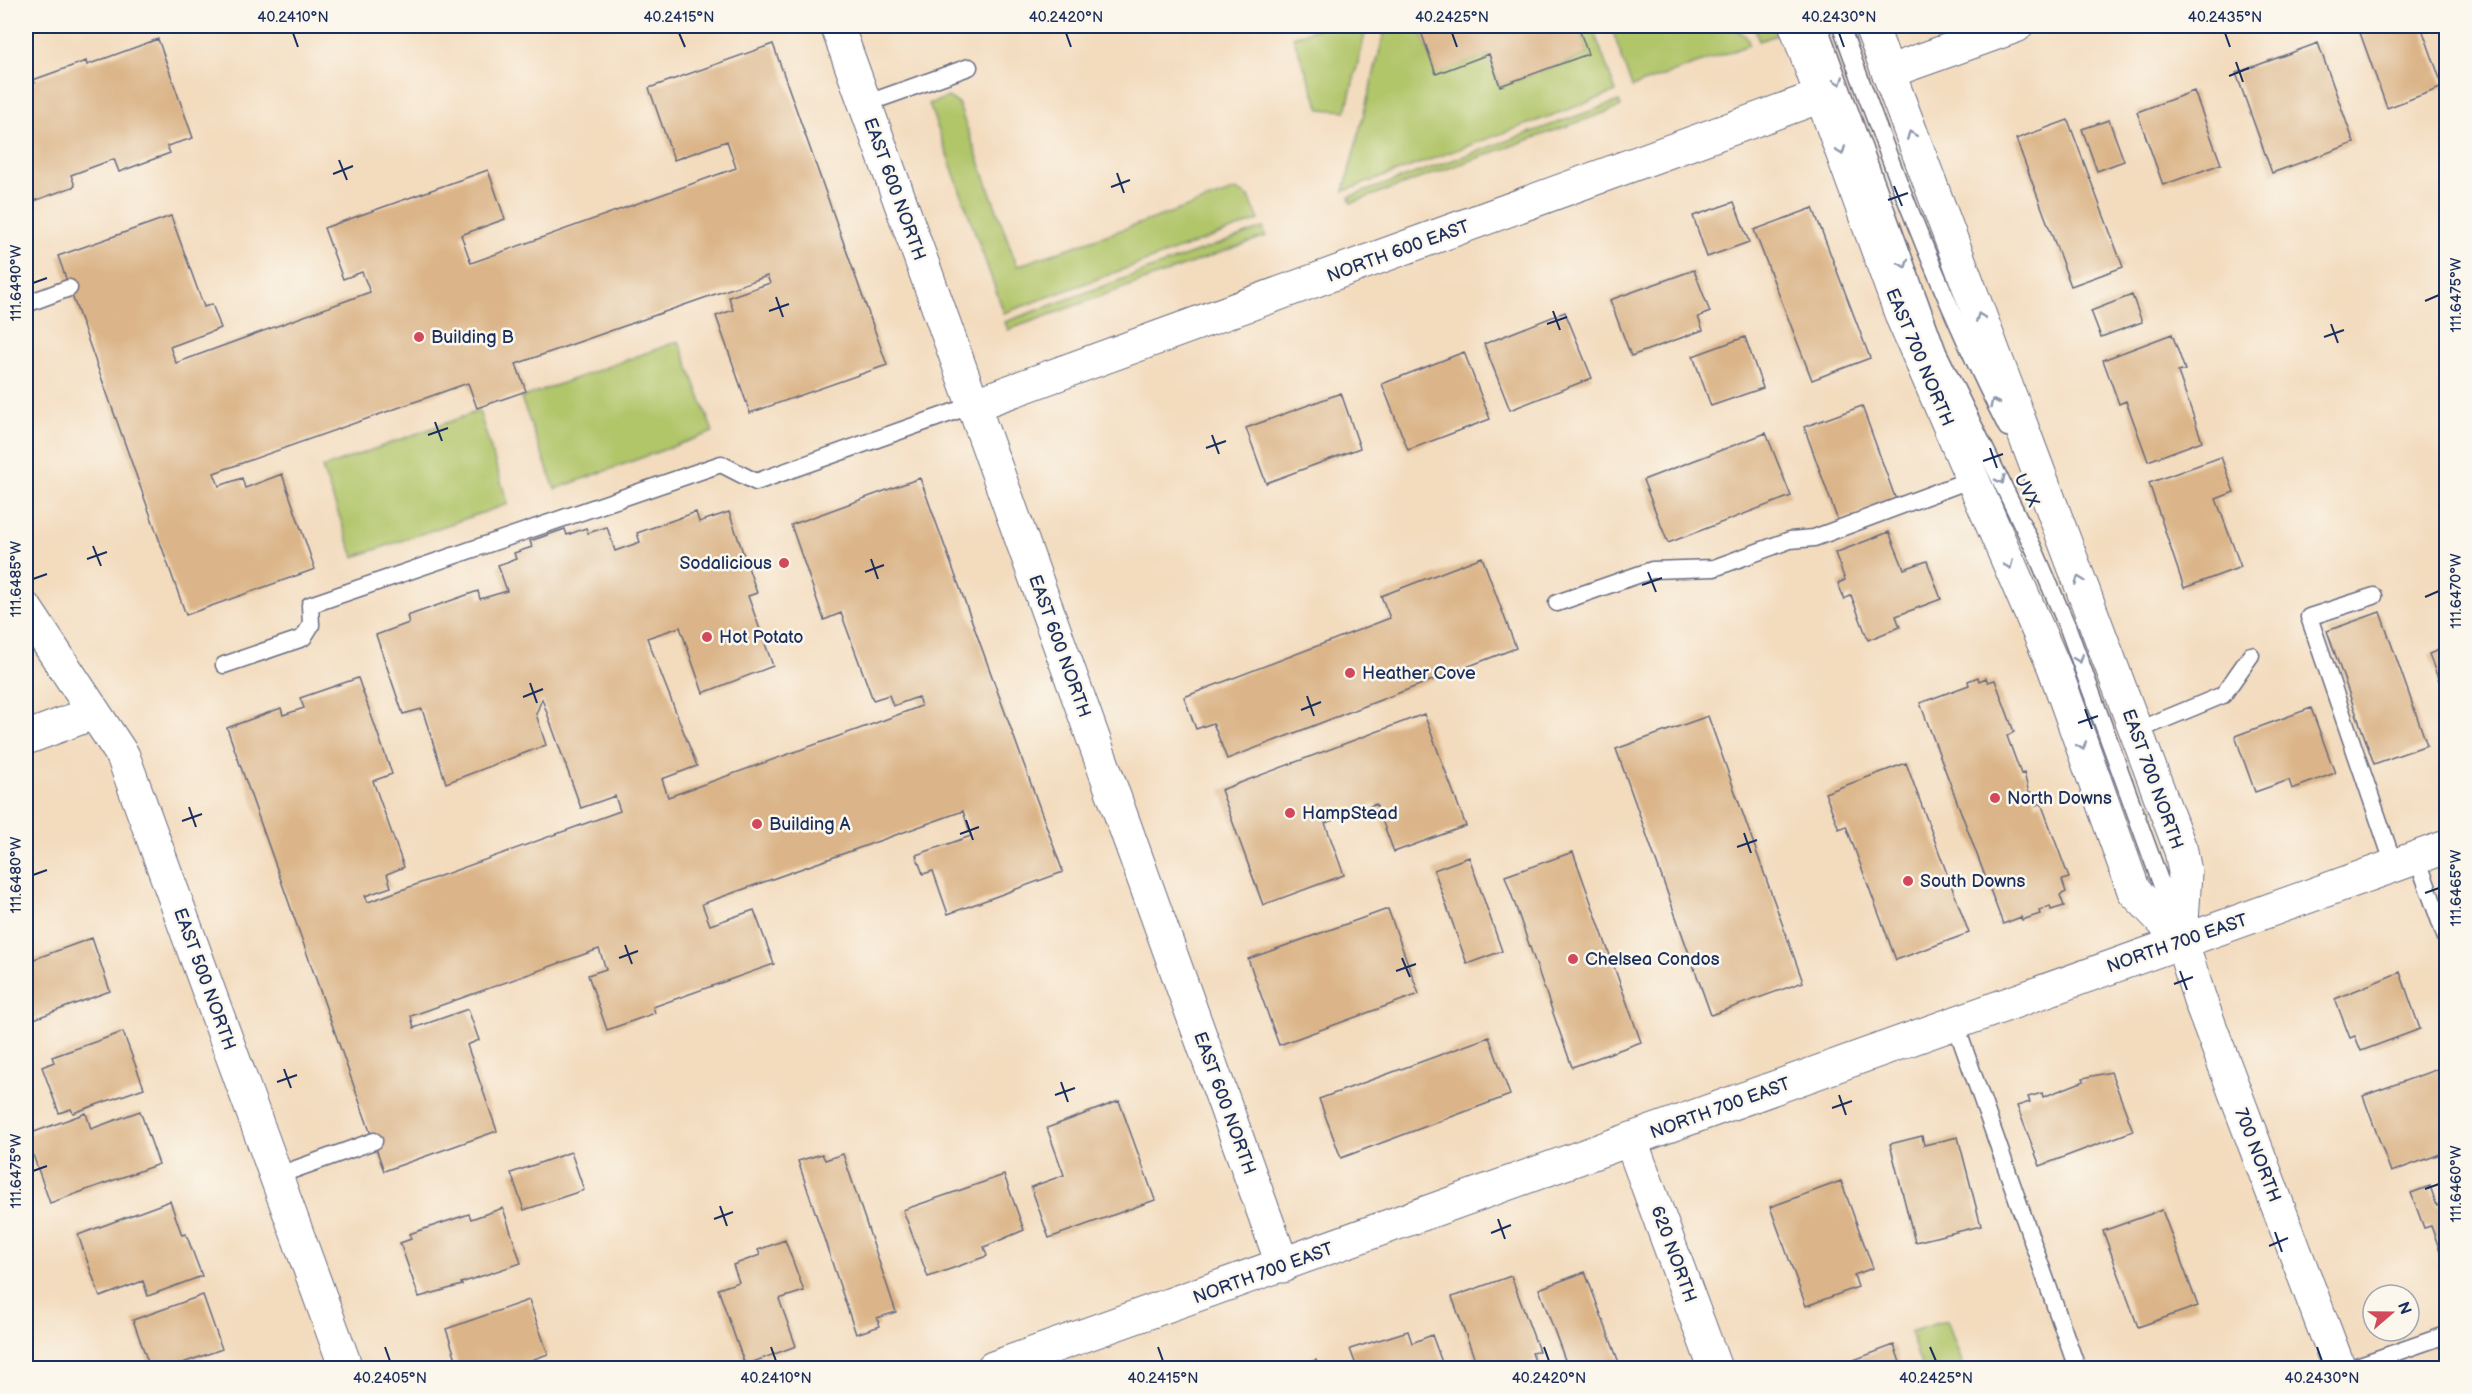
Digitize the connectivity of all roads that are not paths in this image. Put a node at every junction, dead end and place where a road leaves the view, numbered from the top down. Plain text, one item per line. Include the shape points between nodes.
1 (837, 26) edge
2 (1796, 26) edge
3 (1819, 26) edge
4 (1841, 26) edge
5 (1871, 26) edge
6 (2016, 26) edge
7 (969, 67) dead end
8 (1888, 72) junction
9 (1821, 96) junction
10 (865, 104) junction
11 (69, 288) dead end
12 (26, 304) edge
13 (973, 405) junction
14 (1972, 479) junction
15 (2060, 529) junction
16 (2374, 596) dead end
17 (1557, 603) dead end
18 (26, 609) edge
19 (2251, 655) dead end
20 (224, 665) dead end
21 (93, 713) junction
22 (2136, 731) junction
23 (26, 738) edge
24 (2419, 857) edge
25 (2446, 938) edge
26 (2181, 940) junction
27 (1955, 1023) junction
28 (374, 1141) dead end
29 (1631, 1141) junction
30 (276, 1176) junction
31 (1283, 1266) junction
32 (2446, 1335) edge
33 (1034, 1361) edge
34 (346, 1368) edge
35 (993, 1368) edge
36 (1715, 1368) edge
37 (2078, 1368) edge
38 (2338, 1368) edge
39 (2351, 1368) edge

1 - 10 street, EAST 600 NORTH
2 - 9 street, EAST 700 NORTH
3 -> 26 lane, UVX via 1938,352 2068,628
15 -> 4 lane, UVX via 1951,311 1882,141
5 - 8 street, EAST 700 NORTH
6 - 8 street
7 - 10 lane
15 -> 8 street, EAST 700 NORTH
9 - 13 street, NORTH 600 EAST
9 -> 14 street, EAST 700 NORTH via 1903,320
10 - 13 street, EAST 600 NORTH
11 - 12 lane
13 - 20 lane via 756,482 721,464 310,605 311,625 303,638
13 - 31 street, EAST 600 NORTH
14 - 17 lane via 1814,538 1790,540 1713,568 1652,570
14 -> 26 street, EAST 700 NORTH via 2054,667 2134,891
22 -> 15 street, EAST 700 NORTH
16 - 24 lane via 2309,617
18 - 21 street, EAST 500 NORTH
19 - 22 lane via 2223,695
21 - 23 street
21 - 30 street, EAST 500 NORTH via 123,756
22 - 26 street, EAST 700 NORTH via 2181,851 2185,872
24 - 25 lane
24 - 26 street, NORTH 700 EAST
26 - 27 street, NORTH 700 EAST
26 - 38 street, 700 NORTH
27 - 29 street, NORTH 700 EAST
27 - 37 lane
28 - 30 lane
29 - 31 street, NORTH 700 EAST
29 - 36 street, 620 NORTH
30 - 34 street, EAST 500 NORTH
31 - 33 street, NORTH 700 EAST
32 - 39 lane
33 - 35 street, NORTH 700 EAST

